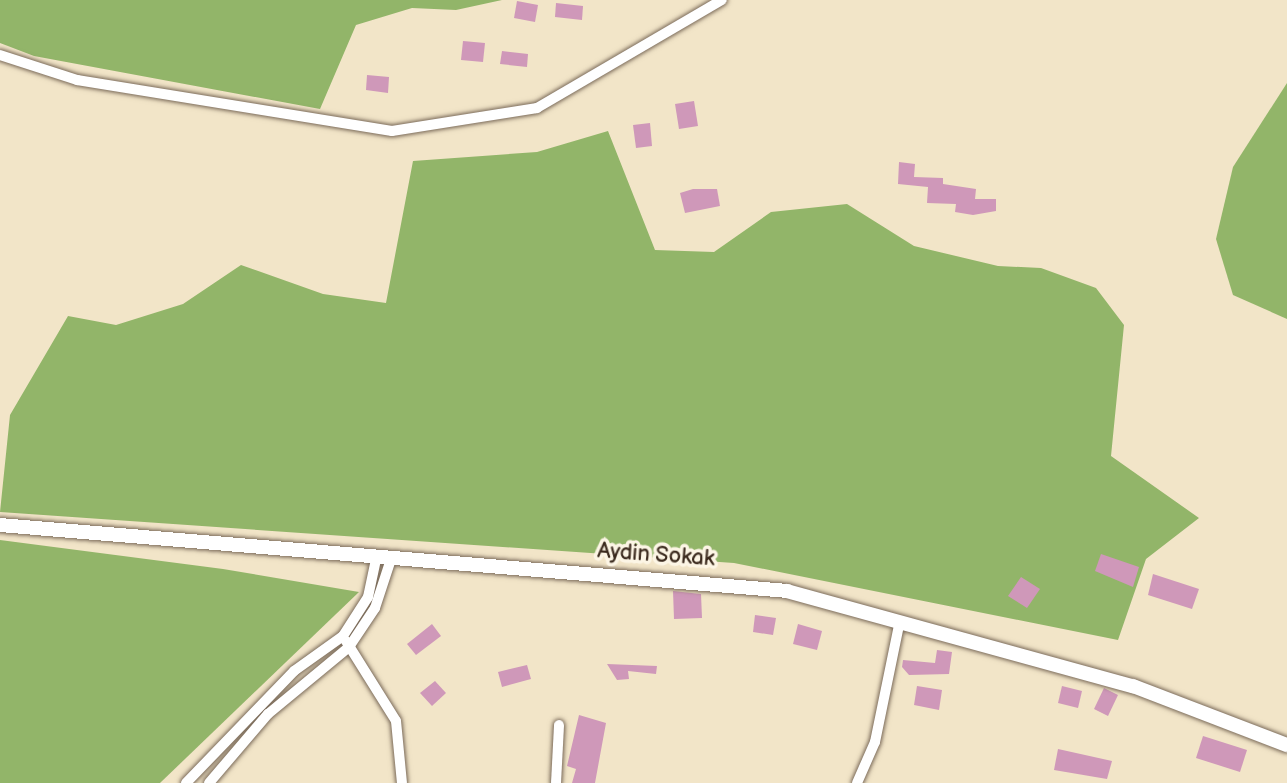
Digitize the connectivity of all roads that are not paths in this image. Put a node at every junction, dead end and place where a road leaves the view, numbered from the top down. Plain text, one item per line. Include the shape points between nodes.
1 (722, 0) edge
2 (0, 55) edge
3 (0, 525) edge
4 (384, 559) junction
5 (899, 625) junction
6 (343, 636) junction
7 (349, 647) junction
8 (559, 725) dead end
9 (1287, 745) edge
10 (186, 783) edge
11 (209, 783) edge
12 (402, 783) edge
13 (556, 783) edge
14 (857, 783) edge

1 - 2 street via 537,108 392,131 77,80
3 - 4 street, Aydin Sokak
4 - 5 street, Aydin Sokak via 723,582 787,591
4 - 6 street
4 - 7 street via 375,608
5 - 9 street, Aydin Sokak via 1133,686
5 - 14 street via 875,742
6 - 7 street
6 - 10 street via 282,682
7 - 11 street via 268,714
7 - 12 street via 396,721
8 - 13 street

